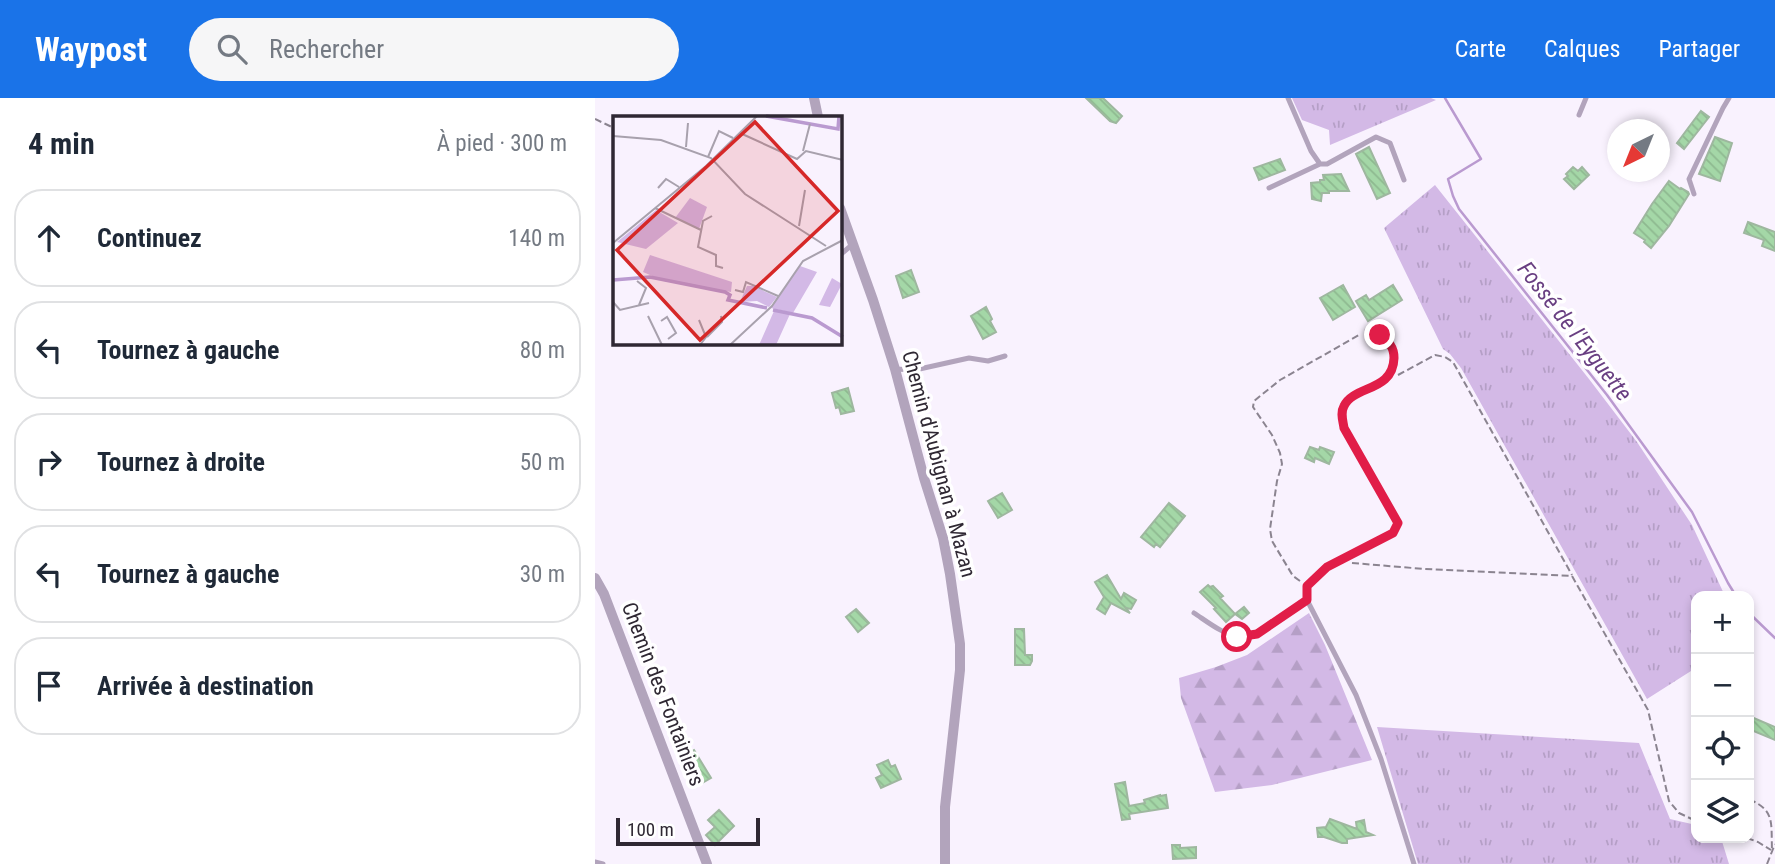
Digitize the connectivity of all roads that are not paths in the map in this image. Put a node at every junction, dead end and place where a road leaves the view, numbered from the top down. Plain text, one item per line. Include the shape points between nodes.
1 (814, 98) edge
2 (1289, 98) edge
3 (1585, 98) edge
4 (1729, 98) edge
5 (1579, 115) dead end
6 (818, 116) edge
7 (1320, 164) junction
8 (1404, 180) dead end
9 (1269, 188) dead end
10 (1694, 194) dead end
11 (842, 213) edge
12 (853, 243) junction
13 (842, 253) edge
14 (1367, 330) road end
15 (1005, 355) dead end
16 (895, 369) junction
17 (595, 578) edge
18 (599, 596) edge
19 (1307, 600) junction
20 (1193, 613) dead end
21 (595, 862) edge
22 (603, 864) edge
23 (707, 864) edge
24 (945, 864) edge
25 (1414, 864) edge

1 - 6 street
2 - 7 lane
3 - 5 lane
4 - 10 lane via 1689,179
7 - 8 lane via 1376,137 1389,143
7 - 9 lane
11 - 12 street, Chemin d'Aubignan à Mazan
12 - 13 lane
12 - 16 street, Chemin d'Aubignan à Mazan
14 - 19 lane via 1391,344 1393,369 1381,384 1344,405 1342,416 1344,428 1398,523 1393,533 1327,567 1307,586
15 - 16 lane via 915,370
16 - 24 street, Chemin d'Aubignan à Mazan via 943,538 958,633 960,670 945,807
17 - 18 street, Chemin des Fontainiers
18 - 23 street, Chemin des Fontainiers
19 - 20 lane via 1257,634 1237,637
19 - 25 lane via 1356,695
21 - 22 lane

